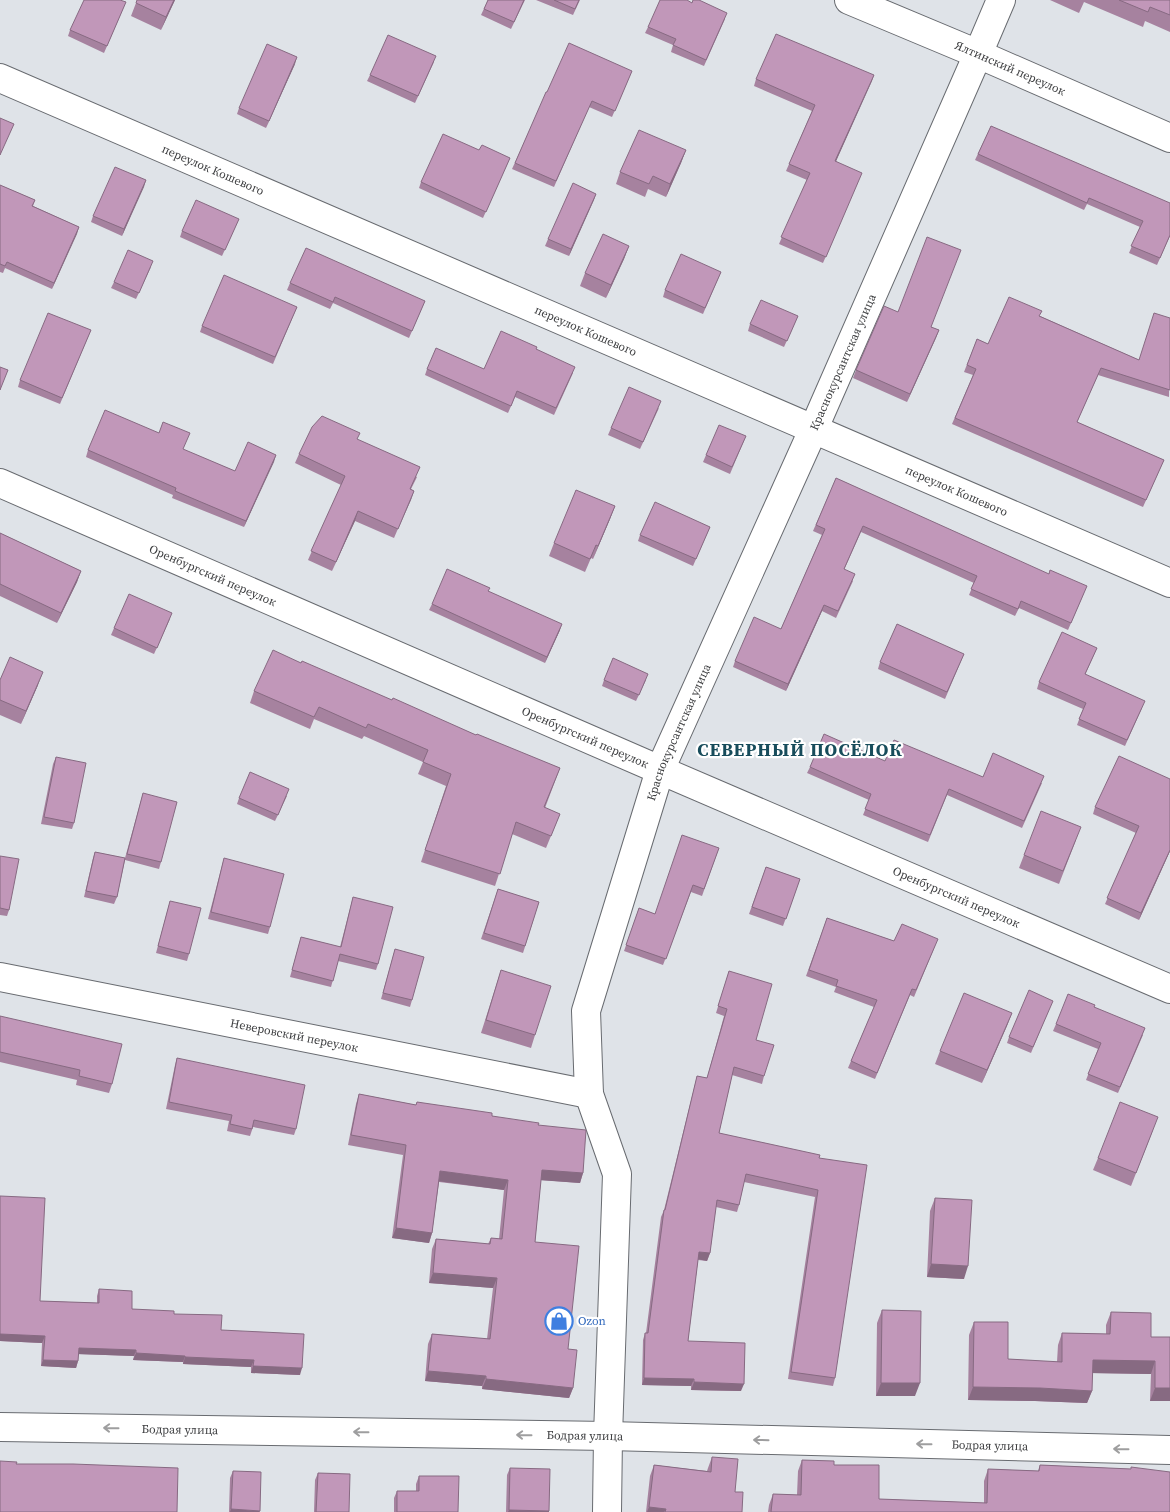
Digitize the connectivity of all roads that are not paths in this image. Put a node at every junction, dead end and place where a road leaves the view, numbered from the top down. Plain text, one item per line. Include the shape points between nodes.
1 (849, 0) edge
2 (1001, 0) edge
3 (978, 54) junction
4 (0, 78) edge
5 (1170, 138) edge
6 (814, 428) junction
7 (0, 482) edge
8 (1170, 582) edge
9 (660, 770) junction
10 (0, 977) edge
11 (1170, 989) edge
12 (589, 1094) junction
13 (0, 1427) edge
14 (608, 1436) junction
15 (1170, 1450) edge
16 (607, 1512) edge

1 - 3 street, Ялтинский переулок
2 - 3 street, Краснокурсантская улица
3 - 5 street, Ялтинский переулок
3 - 6 street, Краснокурсантская улица
4 - 6 street, переулок Кошевого
6 - 8 street, переулок Кошевого
6 - 9 street, Краснокурсантская улица
7 - 9 street, Оренбургский переулок
9 - 11 street, Оренбургский переулок
9 - 12 street, Краснокурсантская улица via 586,1011
10 - 12 street, Неверовский переулок
12 - 14 street, Краснокурсантская улица via 617,1174
14 -> 13 street, Бодрая улица
15 -> 14 street, Бодрая улица
14 - 16 street, Краснокурсантская улица

